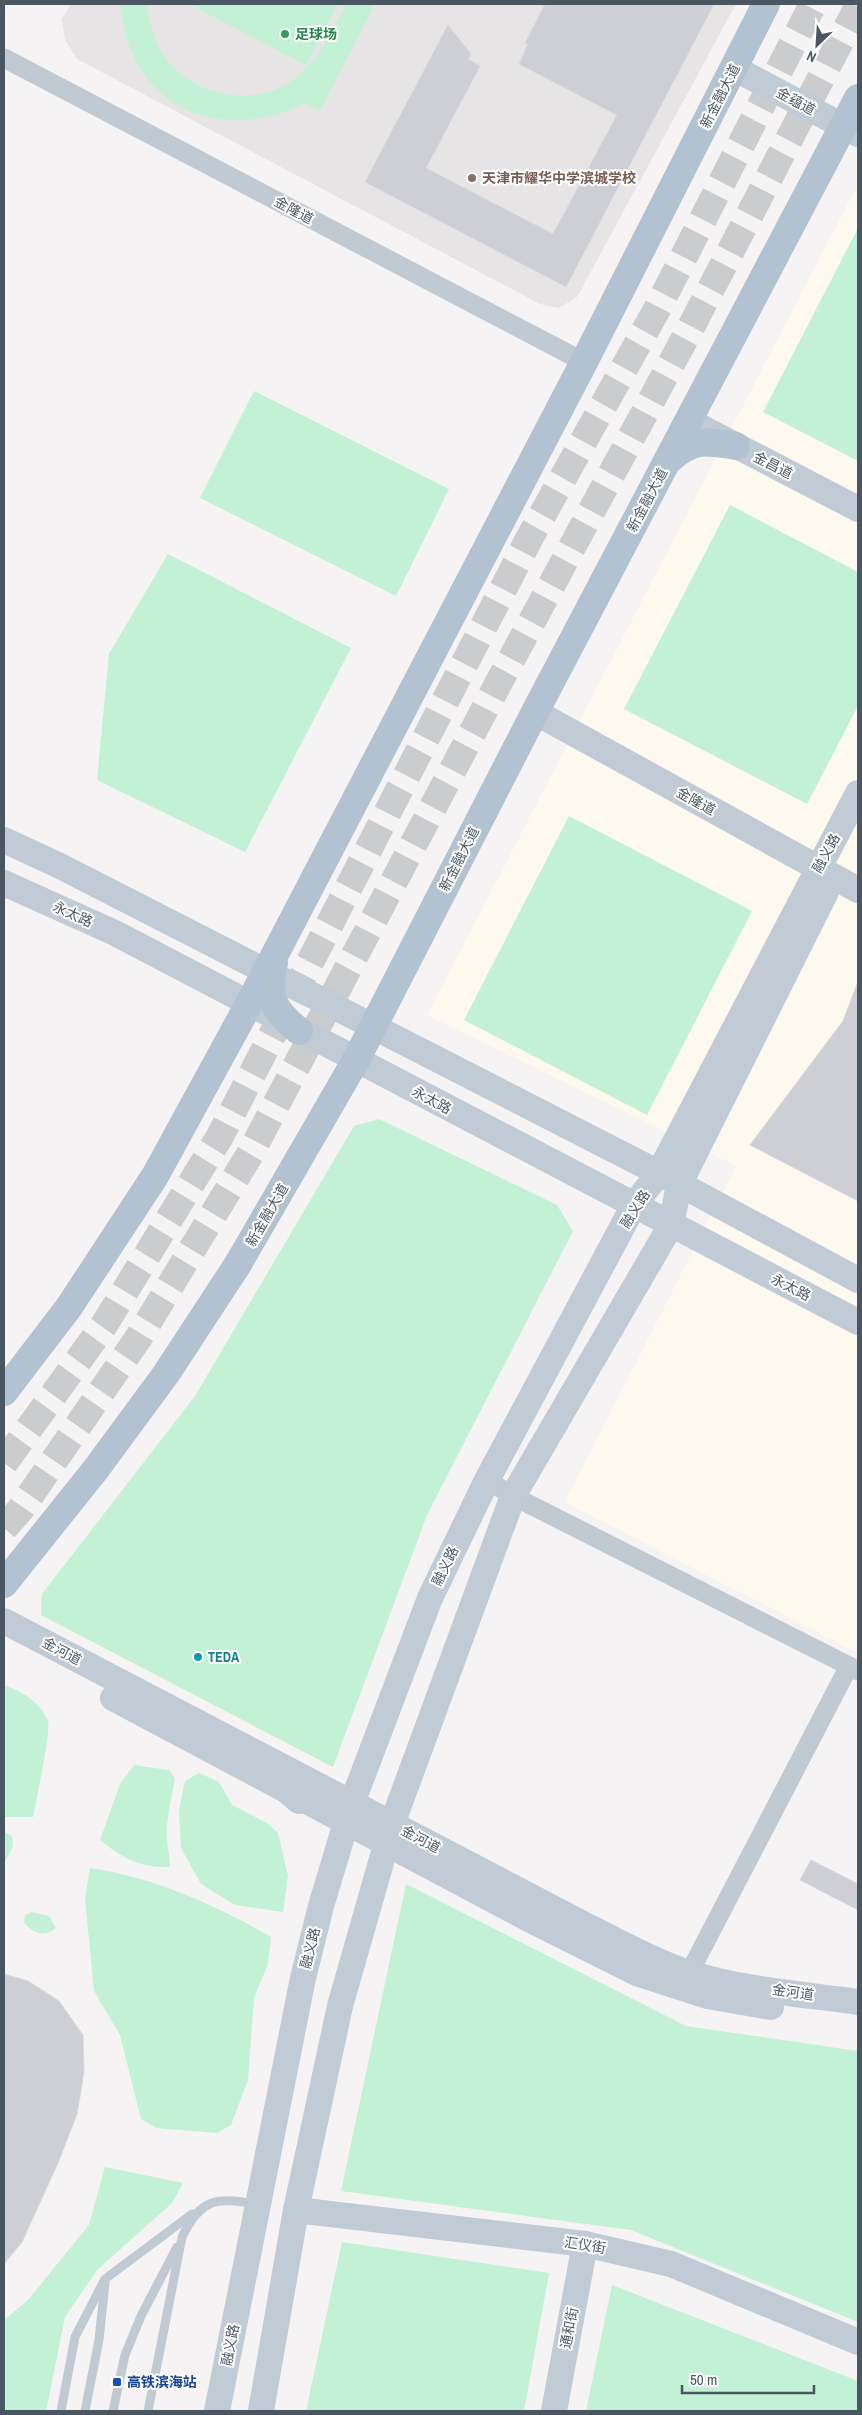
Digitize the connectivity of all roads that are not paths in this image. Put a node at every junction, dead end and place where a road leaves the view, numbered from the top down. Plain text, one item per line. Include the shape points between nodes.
1 (766, 4) edge
2 (4, 58) edge
3 (736, 64) junction
4 (853, 120) edge
5 (584, 362) junction
6 (690, 418) junction
7 (736, 446) junction
8 (668, 461) junction
9 (858, 500) edge
10 (858, 509) edge
11 (535, 712) junction
12 (858, 793) edge
13 (858, 830) edge
14 (4, 840) edge
15 (826, 873) junction
16 (4, 883) edge
17 (858, 890) edge
18 (271, 966) junction
19 (249, 1004) junction
20 (373, 1026) junction
21 (299, 1031) junction
22 (356, 1060) junction
23 (576, 1174) junction
24 (669, 1179) junction
25 (634, 1205) junction
26 (671, 1225) junction
27 (606, 1260) junction
28 (858, 1280) edge
29 (858, 1322) edge
30 (4, 1392) edge
31 (487, 1480) junction
32 (513, 1496) junction
33 (4, 1584) edge
34 (4, 1621) edge
35 (4, 1640) edge
36 (854, 1669) edge
37 (286, 1790) junction
38 (349, 1813) junction
39 (385, 1835) junction
40 (329, 1878) junction
41 (685, 1981) junction
42 (858, 2002) edge
43 (858, 2018) edge
44 (257, 2204) junction
45 (200, 2208) junction
46 (296, 2210) junction
47 (182, 2237) junction
48 (585, 2244) junction
49 (105, 2279) junction
50 (858, 2342) edge
51 (60, 2411) edge
52 (85, 2411) edge
53 (113, 2411) edge
54 (148, 2411) edge
55 (217, 2411) edge
56 (260, 2411) edge
57 (554, 2411) edge

1 - 3 main road, 新金融大道
2 - 5 street, 金隆道
3 - 4 main road, 金蕴道
3 - 5 main road, 新金融大道
4 - 6 main road, 新金融大道
5 - 18 main road, 新金融大道
6 - 7 main road, 金昌道
6 - 8 main road, 新金融大道
6 - 9 main road, 金昌道
7 - 8 main road via 697,442 682,447
7 - 10 main road, 金昌道
8 - 11 main road, 新金融大道
11 - 15 main road, 金隆道
11 - 20 main road, 新金融大道
12 - 15 main road, 融义路
13 - 15 main road, 融义路
14 - 18 main road
15 - 17 main road, 金隆道
15 - 24 main road, 融义路
16 - 19 main road, 永太路 via 115,933
18 - 19 main road, 新金融大道
18 - 20 main road
18 - 21 main road via 270,994 273,1002 278,1013
19 - 21 main road, 永太路
19 - 30 main road, 新金融大道 via 155,1176 69,1307
20 - 22 main road, 新金融大道
20 - 24 main road
21 - 22 main road, 永太路
22 - 23 main road, 永太路
22 - 33 main road, 新金融大道 via 238,1264 166,1374 96,1469
23 - 25 main road, 永太路
23 - 27 main road via 599,1193 608,1213 611,1235
24 - 25 main road, 融义路
24 - 26 main road, 融义路
24 - 28 main road
25 - 26 main road, 永太路
25 - 27 main road, 融义路
26 - 29 main road, 永太路
26 - 32 main road, 融义路
27 - 31 main road, 融义路
31 - 32 street
31 - 38 main road, 融义路 via 430,1598
32 - 36 street
32 - 39 main road, 融义路
34 - 38 main road, 金河道
35 - 37 main road
36 - 41 street
37 - 38 main road, 金河道
37 - 40 main road via 314,1814 326,1830 331,1852
38 - 39 main road, 金河道
38 - 40 main road, 融义路
39 - 40 main road via 345,1853
39 - 41 main road, 金河道 via 433,1845 630,1948
39 - 41 main road, 金河道 via 639,1974
39 - 46 main road, 融义路 via 340,2006
40 - 44 main road, 融义路 via 303,1978
41 - 42 main road, 金河道 via 740,1984
41 - 43 main road, 金河道 via 734,2002
44 - 45 lane via 222,2199
44 - 55 main road, 融义路
45 - 47 lane
45 - 49 lane
46 - 48 main road, 汇仪街
46 - 56 main road, 融义路
47 - 53 lane via 130,2341
47 - 54 lane
48 - 50 main road, 汇仪街 via 671,2264
48 - 57 main road, 通和街
49 - 51 lane via 74,2337
49 - 52 lane via 100,2340

